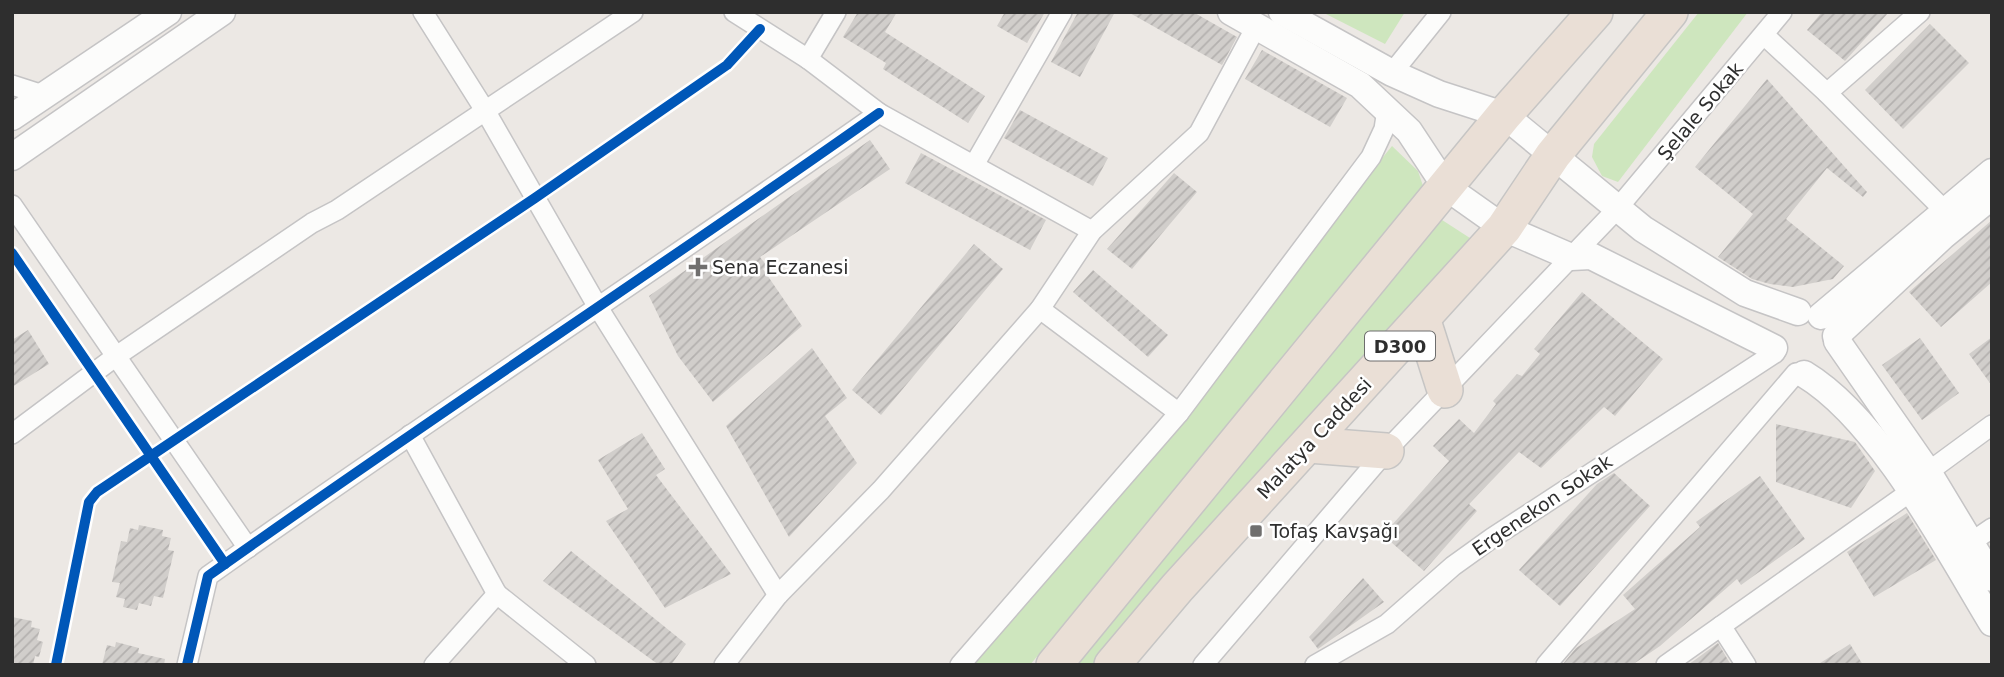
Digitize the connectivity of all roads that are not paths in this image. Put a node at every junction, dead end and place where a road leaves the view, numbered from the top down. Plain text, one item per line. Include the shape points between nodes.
1 (168, 12) edge
2 (222, 12) edge
3 (423, 12) edge
4 (633, 12) edge
5 (734, 12) edge
6 (836, 12) edge
7 (1062, 12) edge
8 (1231, 12) edge
9 (1282, 12) edge
10 (1441, 12) edge
11 (1595, 12) edge
12 (1670, 12) edge
13 (1782, 12) edge
14 (1920, 12) edge
15 (1257, 24) junction
16 (1764, 35) junction
17 (808, 59) junction
18 (1392, 73) junction
19 (12, 85) edge
20 (1827, 93) junction
21 (43, 95) junction
22 (1387, 110) junction
23 (486, 112) junction
24 (879, 113) junction
25 (1504, 115) junction
26 (12, 117) edge
27 (1553, 155) junction
28 (12, 157) edge
29 (974, 165) junction
30 (1992, 172) edge
31 (1446, 187) junction
32 (1992, 196) edge
33 (12, 205) edge
34 (1618, 209) junction
35 (1945, 211) junction
36 (1504, 228) junction
37 (1092, 231) junction
38 (1571, 257) junction
39 (599, 309) junction
40 (1040, 309) junction
41 (1423, 321) junction
42 (1823, 326) junction
43 (1775, 350) junction
44 (115, 358) junction
45 (1800, 374) junction
46 (1446, 390) junction
47 (1179, 413) junction
48 (1992, 425) edge
49 (12, 434) edge
50 (410, 435) junction
51 (1309, 445) junction
52 (1386, 451) junction
53 (1928, 472) junction
54 (1910, 492) junction
55 (1981, 535) edge
56 (248, 548) junction
57 (1992, 578) edge
58 (497, 594) junction
59 (778, 595) junction
60 (1992, 624) edge
61 (1721, 626) junction
62 (187, 665) edge
63 (434, 665) edge
64 (586, 665) edge
65 (724, 665) edge
66 (960, 665) edge
67 (1054, 665) edge
68 (1112, 665) edge
69 (1203, 665) edge
70 (1315, 665) edge
71 (1546, 665) edge
72 (1666, 665) edge
73 (1746, 665) edge

1 - 21 street
2 - 28 street
3 - 23 street
4 - 23 street
5 - 17 street
6 - 17 street
7 - 29 street
8 - 15 street
9 - 18 street
10 - 18 street
11 - 25 highway, D300
12 - 27 highway, Malatya Caddesi / D300
13 - 16 street, Şelale Sokak
14 - 20 street
15 - 22 street via 1360,85
15 - 37 street via 1199,133
16 - 20 street
16 - 34 street, Şelale Sokak
17 - 24 street
18 - 25 street
19 - 21 street
20 - 35 street
21 - 26 street
22 - 31 street via 1409,131
22 - 47 street via 1371,157
23 - 39 street
23 - 44 street via 312,223
24 - 29 street
24 - 39 street
25 - 27 street
25 - 31 highway, D300
27 - 34 street
27 - 36 highway, Malatya Caddesi / D300
29 - 37 street
30 - 35 street
31 - 36 street
31 - 67 highway, D300
32 - 42 street via 1923,254
33 - 44 street
34 - 38 street, Şelale Sokak
34 - 42 street via 1745,293
35 - 42 street
36 - 38 street
36 - 41 highway, Malatya Caddesi / D300
37 - 40 street
38 - 43 street via 1591,256
38 - 46 street, Şelale Sokak
39 - 50 street
39 - 59 street
40 - 47 street
40 - 59 street via 881,490
41 - 46 highway
41 - 51 highway, Malatya Caddesi / D300
42 - 43 street via 1782,322 1774,338
42 - 45 street via 1828,365
42 - 53 street
43 - 45 street via 1787,369
43 - 70 street, Ergenekon Sokak via 1492,538 1387,624
44 - 49 street
44 - 56 street
45 - 54 street via 1848,406
45 - 71 street
46 - 52 street, Şelale Sokak
47 - 66 street
48 - 53 street
50 - 56 street
50 - 58 street
51 - 52 highway
51 - 68 highway, Malatya Caddesi / D300
52 - 69 street, Şelale Sokak
53 - 55 street
54 - 60 street
54 - 61 street
55 - 57 street
56 - 62 street via 208,576
58 - 63 street
58 - 64 street
59 - 65 street
61 - 72 street
61 - 73 street

